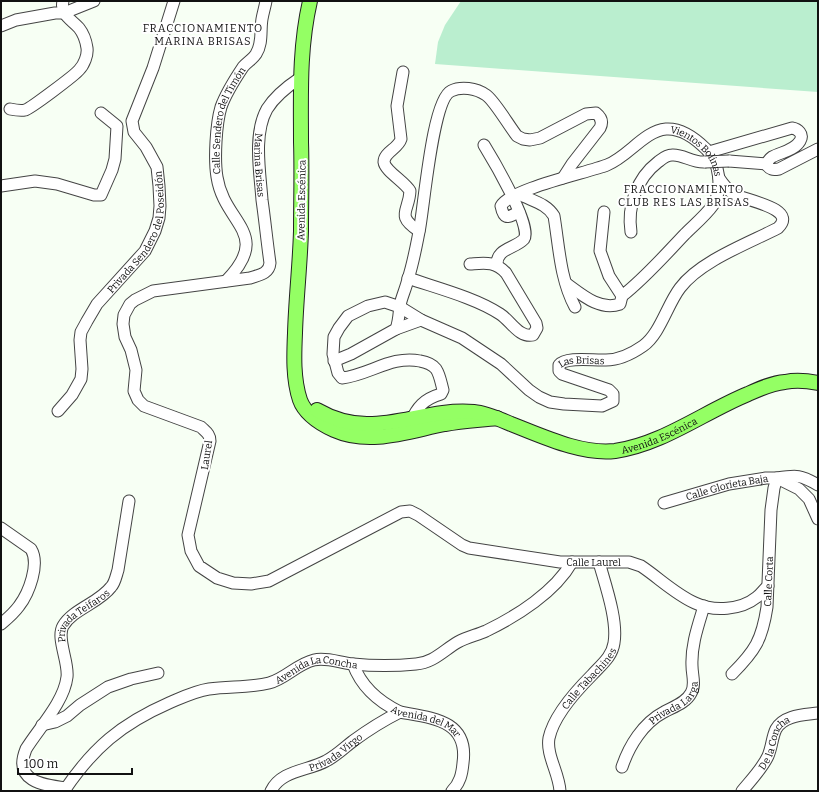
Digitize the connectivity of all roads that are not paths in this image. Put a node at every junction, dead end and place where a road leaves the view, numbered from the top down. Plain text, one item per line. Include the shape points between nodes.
1 (63, 1) edge
2 (94, 1) edge
3 (174, 1) edge
4 (266, 1) edge
5 (310, 1) edge
6 (64, 14) junction
7 (1, 26) edge
8 (403, 72) dead end
9 (300, 78) junction
10 (10, 109) dead end
11 (101, 113) dead end
12 (484, 145) dead end
13 (818, 149) edge
14 (707, 157) junction
15 (766, 164) junction
16 (563, 178) junction
17 (719, 178) junction
18 (1, 186) edge
19 (516, 195) junction
20 (735, 195) junction
21 (712, 205) junction
22 (519, 212) junction
23 (604, 212) dead end
24 (419, 231) junction
25 (631, 232) dead end
26 (470, 264) dead end
27 (496, 265) junction
28 (270, 268) joint
29 (226, 281) junction
30 (407, 283) junction
31 (566, 284) junction
32 (622, 296) junction
33 (384, 302) junction
34 (400, 307) junction
35 (575, 307) dead end
36 (421, 320) junction
37 (396, 329) junction
38 (334, 361) junction
39 (818, 383) edge
40 (300, 399) junction
41 (58, 411) dead end
42 (497, 418) junction
43 (412, 419) junction
44 (406, 432) junction
45 (777, 478) junction
46 (818, 485) edge
47 (129, 501) dead end
48 (664, 503) dead end
49 (410, 511) joint
50 (818, 519) edge
51 (1, 528) edge
52 (572, 562) junction
53 (599, 562) junction
54 (768, 586) junction
55 (704, 606) junction
56 (1, 624) edge
57 (353, 664) junction
58 (158, 673) dead end
59 (732, 674) dead end
60 (400, 712) junction
61 (818, 713) edge
62 (42, 724) junction
63 (622, 767) dead end
64 (65, 790) edge
65 (271, 791) edge
66 (452, 791) edge
67 (560, 791) edge
68 (742, 791) edge

1 - 6 street
2 - 6 street
3 - 41 street, Privada Sendero del Poseidón via 153,68 132,121 134,132 157,167 160,206 156,231 145,251 102,299 81,332 81,379 72,395
4 - 29 street, Calle Sendero del Timón via 262,19 262,39 256,54 244,66 233,84 221,107 218,123 217,176 221,195 240,224 247,245 244,258
5 - 9 main road, Avenida Escénica
6 - 7 street via 55,13 16,20
6 - 10 street via 79,28 84,37 87,48 84,63 72,77 26,110
8 - 24 street via 398,106 401,139 385,157 384,163 408,186 410,191 406,218 408,223
9 - 28 street, Marina Brisas via 287,86 266,110 259,140 259,167
9 - 40 main road, Avenida Escénica via 301,233 294,351 295,377
11 - 18 street via 117,126 115,159 101,195 36,181
12 - 19 street
13 - 15 street via 779,169 773,170
14 - 15 street, bridge
14 - 15 street via 796,128 802,135 801,140 788,151 771,157
14 - 16 street, Vientos Bolinas via 698,141 666,129 641,140 623,157 608,165
14 - 17 street, Vientos Bolinas via 715,162
14 - 25 street via 698,162 671,155 654,165 634,194 630,210
16 - 19 street, Vientos Bolinas
16 - 24 street via 602,125 596,113 586,114 540,138 522,139 486,95 472,89 450,91 442,104 434,136
17 - 20 street, Las Brisas
17 - 21 street, Vientos Bolinas via 718,191
19 - 22 street
19 - 22 street via 503,202 502,214 508,217
19 - 31 street via 551,210
20 - 21 street
20 - 36 street, Las Brisas via 778,212 783,221 781,225 698,270 681,287 654,334 644,346 618,358 570,360 559,365 562,374 609,390 614,398 608,404 602,406 550,402 529,390 502,364 462,338
21 - 32 street, Vientos Bolinas
22 - 27 street via 525,228 525,238 501,253
23 - 32 street via 600,251 609,276
24 - 30 street
26 - 27 street
27 - 30 street via 506,273 536,323 537,328 532,335 523,334 494,310 454,294
28 - 29 street, Laurel via 261,275
29 - 49 street, Laurel via 145,294 130,304 124,315 123,324 136,370 134,391 138,400 144,406 201,427 210,437 188,535 191,551 200,566 217,578 233,583 269,581 396,514
30 - 33 street
30 - 34 street
31 - 32 street, Vientos Bolinas via 582,296 608,307 620,304
31 - 35 street
33 - 34 street, Las Brisas
33 - 38 street via 368,306 348,316 334,337
34 - 36 street, Las Brisas
34 - 37 street
36 - 37 street
37 - 38 street
38 - 43 street via 342,378 404,360 428,363 435,368 443,390 441,394 426,400
39 - 42 main road, Avenida Escénica via 785,381 764,388 726,403 644,444 615,451 596,452 572,446
40 - 43 main road, Avenida Escénica via 346,423 368,425
40 - 44 main road, Avenida Escénica via 303,407 313,417 350,436 387,436
42 - 43 main road, Avenida Escénica via 475,412 460,412
42 - 44 main road, Avenida Escénica
43 - 44 street
45 - 46 street via 804,477
45 - 48 street, Calle Glorieta Baja via 728,484
45 - 50 street, Calle Glorieta Baja via 799,489 809,499
45 - 54 street, Calle Corta via 771,510
47 - 62 street, Privada Teifaros via 118,570 111,587 66,621 62,627 67,675 65,685
49 - 52 street, Calle Laurel via 469,548
51 - 56 street via 31,549 34,554 31,581 19,606
52 - 53 street, Calle Laurel
52 - 57 street, Avenida La Concha via 566,573 525,608 489,629 451,646 429,662
53 - 55 street, Calle Laurel via 634,563 682,596
53 - 67 street, Calle Tabachines via 612,606 615,642 606,661 565,706 549,738 548,748
54 - 55 street, Calle Laurel via 757,597 738,606 722,609
54 - 59 street, Calle Corta via 761,636 747,659
55 - 63 street, Privada Larga via 692,649 692,692 688,698 658,715 641,732 630,747
57 - 60 street, Avenida del Mar via 362,683
57 - 64 street, Avenida La Concha via 314,660 271,683 252,687 207,689 154,709 111,736
58 - 62 street via 108,686 67,716 56,722
60 - 65 street, Privada Virgo via 325,762 285,777
60 - 66 street, Avenida del Mar via 439,720 457,731 461,737 464,758 461,779
61 - 68 street, De la Concha via 787,718 780,723 762,766
62 - 64 street, Privada Teifaros via 23,755 24,769 34,781

